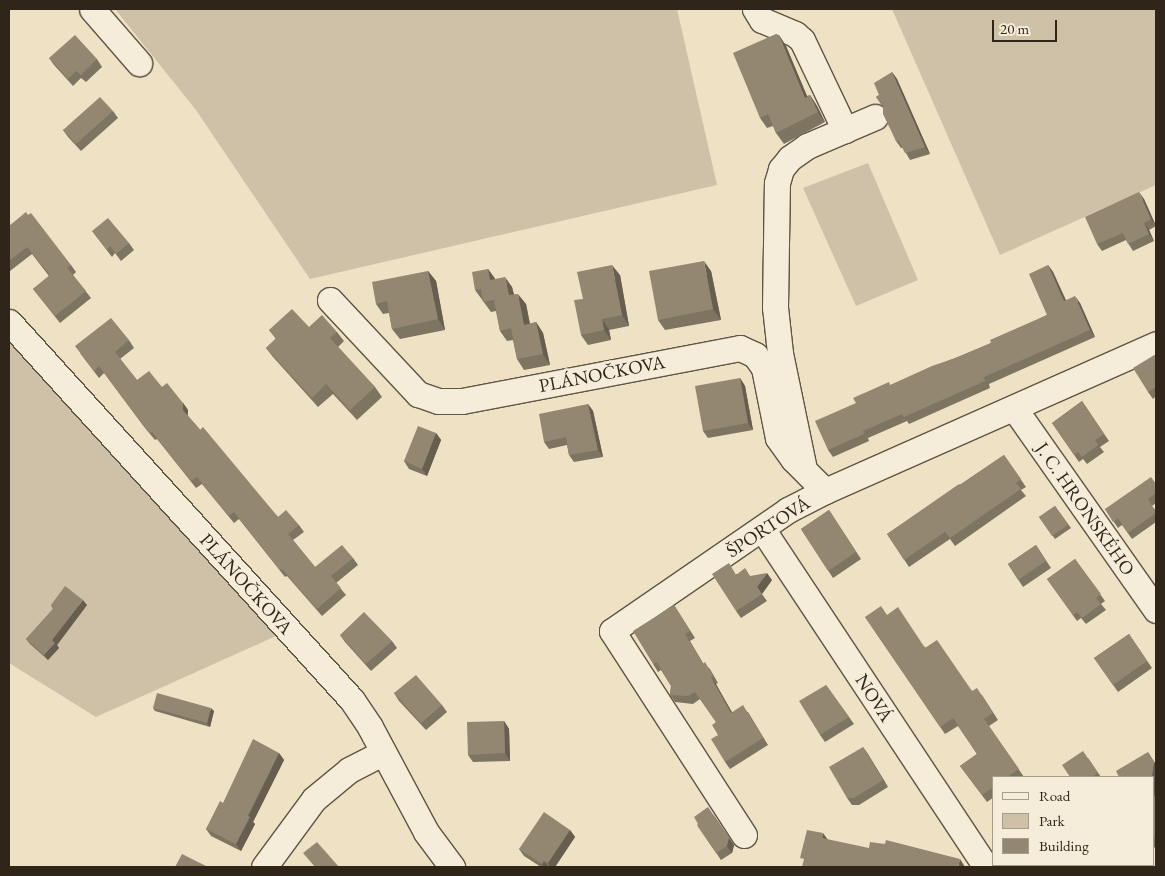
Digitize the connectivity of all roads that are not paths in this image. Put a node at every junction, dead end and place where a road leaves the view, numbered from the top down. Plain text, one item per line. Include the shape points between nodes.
1 (92, 9) edge
2 (755, 9) edge
3 (139, 63) dead end
4 (875, 117) dead end
5 (845, 130) junction
6 (330, 300) dead end
7 (9, 322) edge
8 (1156, 344) edge
9 (1014, 408) junction
10 (804, 470) junction
11 (825, 491) junction
12 (763, 530) junction
13 (1156, 610) edge
14 (382, 753) junction
15 (744, 835) dead end
16 (264, 867) edge
17 (452, 867) edge
18 (986, 867) edge

1 - 3 street
2 - 5 street via 762,20 802,40
4 - 5 street
5 - 10 street via 807,146 790,158 777,183 774,307
6 - 10 street, PLÁNOČKOVA via 418,394 438,401 462,401 740,348 756,355 764,368 778,438
7 - 14 street, PLÁNOČKOVA via 352,700
8 - 9 street, ŠPORTOVÁ
9 - 11 street, ŠPORTOVÁ
9 - 13 street, J. C. HRONSKÉHO
10 - 11 street, PLÁNOČKOVA
11 - 12 street, ŠPORTOVÁ via 788,510
12 - 15 street, ŠPORTOVÁ via 612,631
12 - 18 street, NOVÁ
14 - 16 street via 349,770 314,799
14 - 17 street, PLÁNOČKOVA via 426,832

